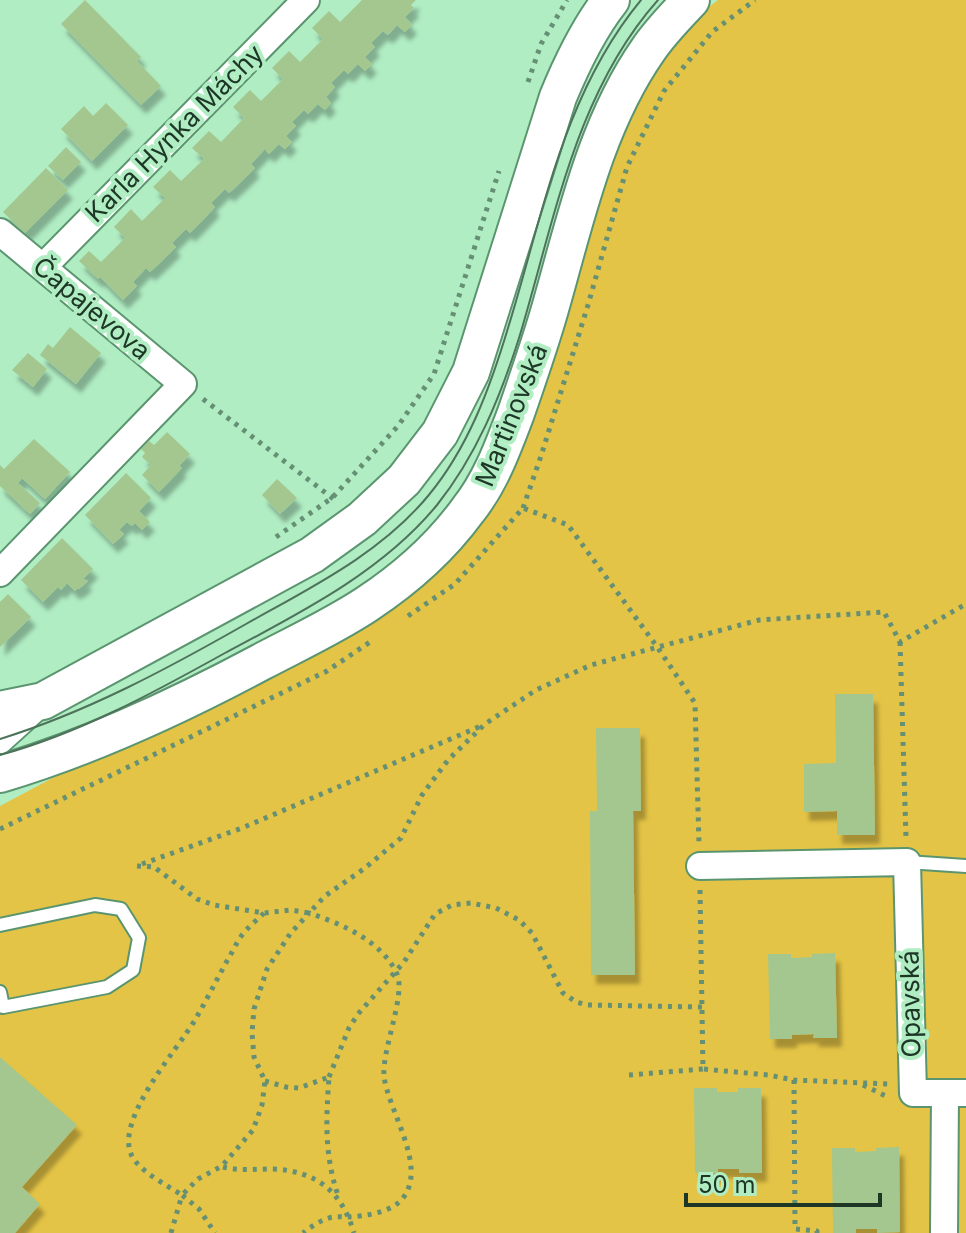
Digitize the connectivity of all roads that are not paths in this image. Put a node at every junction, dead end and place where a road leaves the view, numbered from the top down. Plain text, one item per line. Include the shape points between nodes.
1 (306, 0) edge
2 (611, 0) edge
3 (691, 0) edge
4 (0, 232) edge
5 (43, 267) junction
6 (0, 573) edge
7 (43, 701) junction
8 (0, 710) edge
9 (0, 740) edge
10 (0, 774) edge
11 (907, 862) junction
12 (700, 866) road end
13 (966, 866) edge
14 (0, 925) edge
15 (0, 992) edge
16 (955, 1093) edge
17 (944, 1233) edge

1 - 5 street, Karla Hynka Máchy
2 - 7 street, Martinovská via 558,97 471,372 423,457 362,519 312,555
3 - 10 street, Martinovská via 648,50 610,118 536,358 500,455 468,511 441,542 365,606 232,678 127,728
4 - 5 street, Čapajevova
5 - 6 street, Čapajevova via 183,384
7 - 8 street, Martinovská
7 - 9 street
11 - 12 street
11 - 13 lane
11 - 16 street, Opavská via 907,1095
14 - 15 lane via 95,905 121,909 139,938 133,970 107,987 3,1007
16 - 17 street

